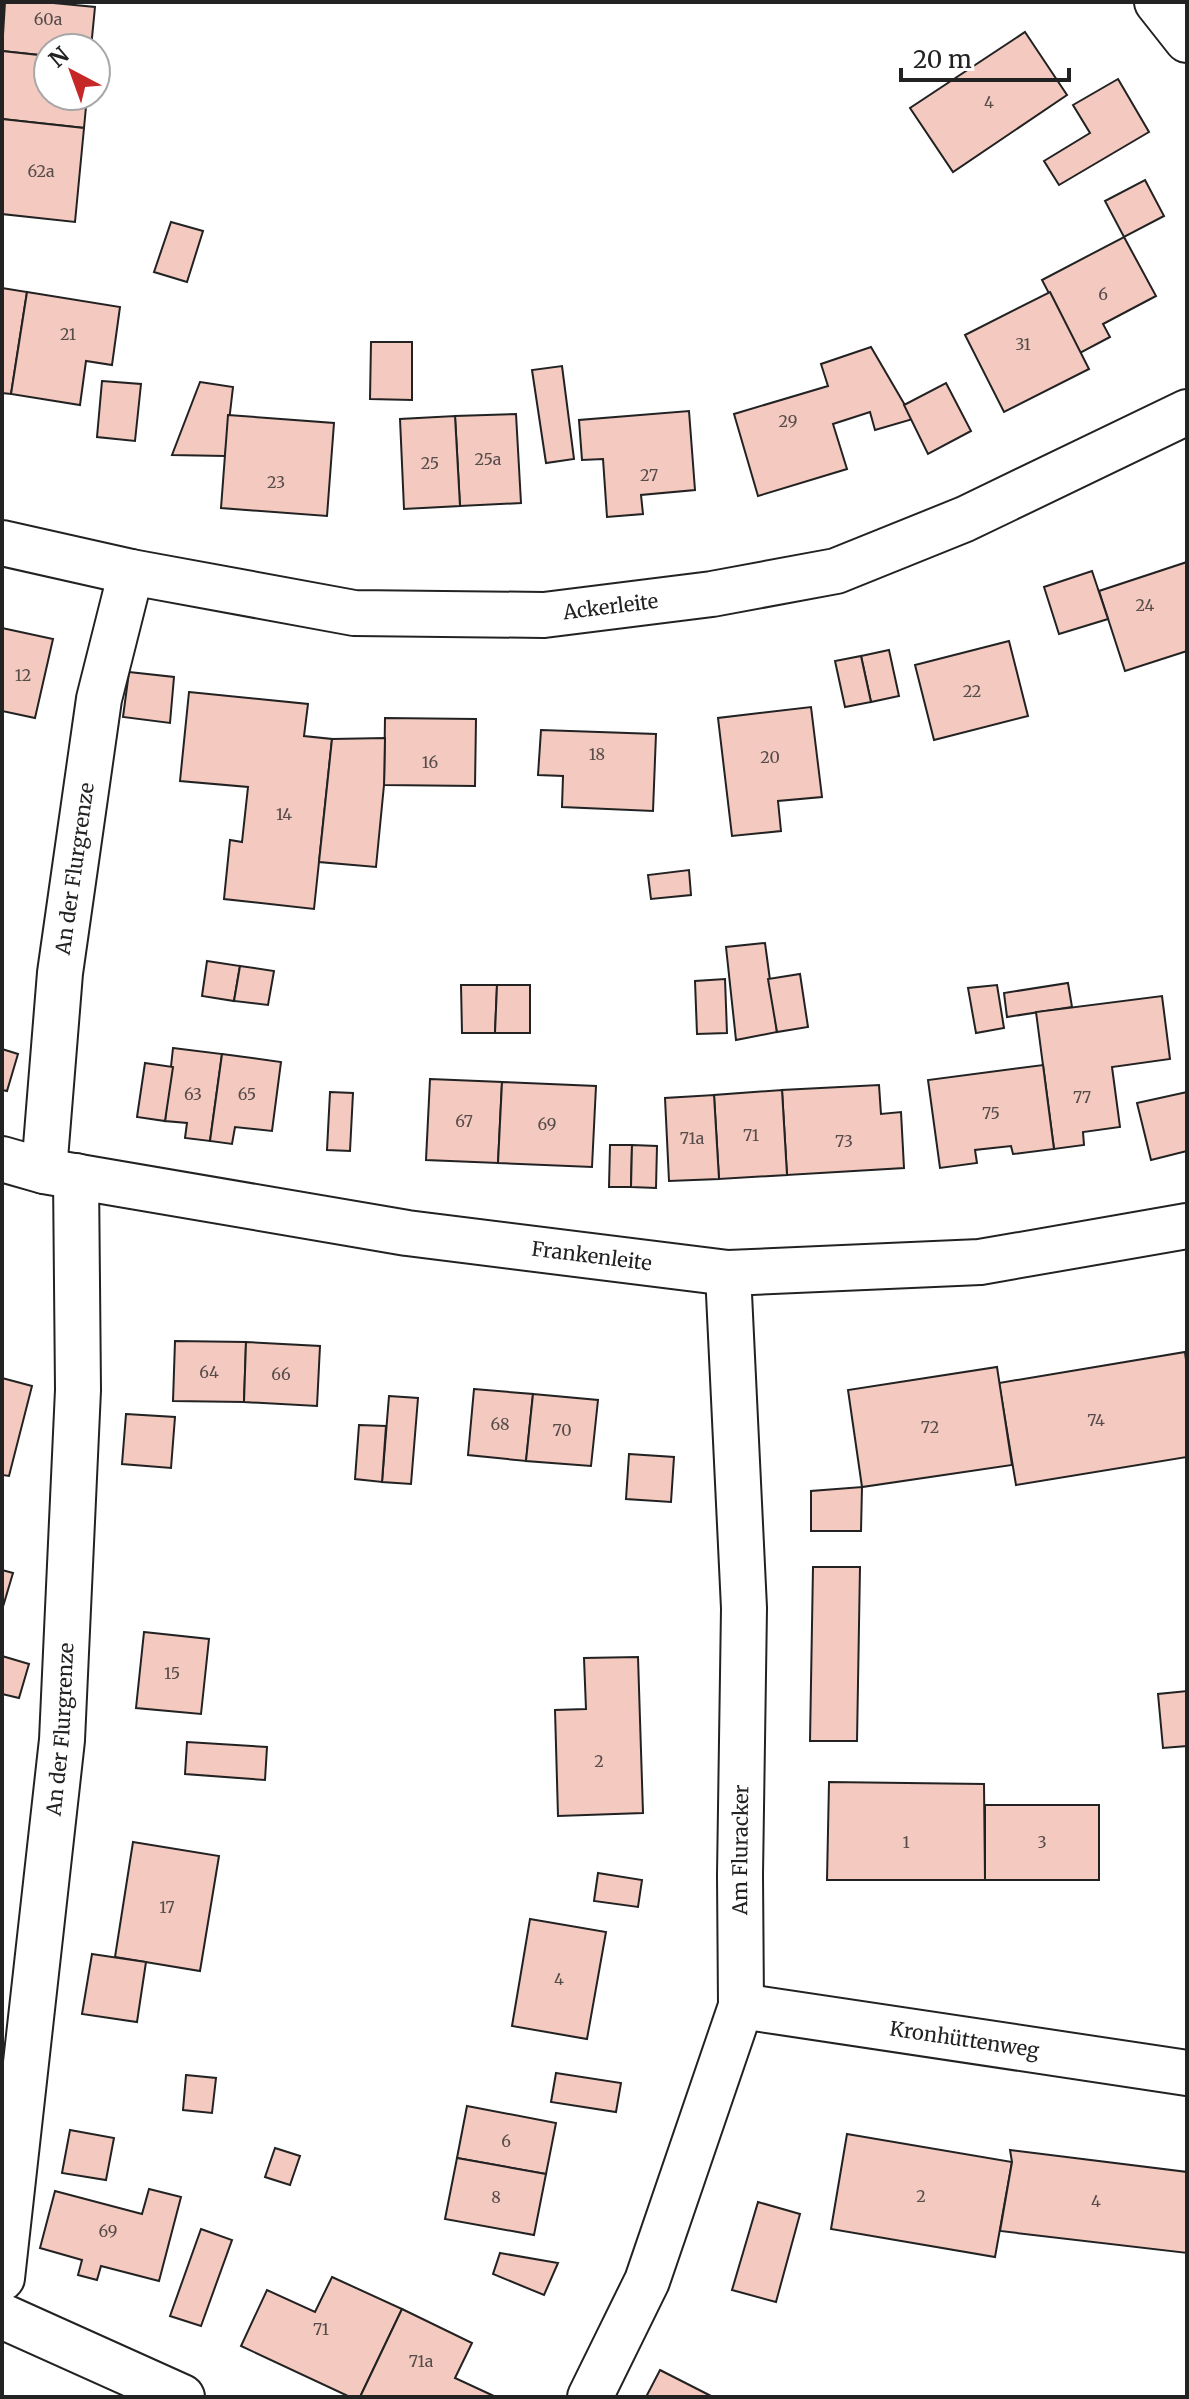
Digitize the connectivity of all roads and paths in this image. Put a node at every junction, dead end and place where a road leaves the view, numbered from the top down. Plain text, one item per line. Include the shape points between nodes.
1 (1157, 2) edge
2 (1187, 40) edge
3 (1187, 412) edge
4 (2, 543) edge
5 (131, 572) junction
6 (2, 1159) edge
7 (60, 1173) junction
8 (1187, 1226) edge
9 (728, 1273) junction
10 (741, 2006) junction
11 (1187, 2073) edge
12 (2, 2278) edge
13 (2, 2316) edge
14 (182, 2397) edge
15 (590, 2397) edge

1 - 2 street
3 - 5 street, Ackerleite via 965,519 836,571 712,594 544,615 354,613
4 - 5 street, Ackerleite
5 - 7 street, An der Flurgrenze via 99,699 60,973
6 - 7 street, Frankenleite
7 - 9 street, Frankenleite via 407,1233
7 - 12 street, An der Flurgrenze via 78,1390 62,1740
8 - 9 street, Frankenleite via 980,1262
9 - 10 street, Am Fluracker via 744,1608
10 - 11 street, Kronhüttenweg
10 - 15 street, Am Fluracker via 647,2281
13 - 14 street

